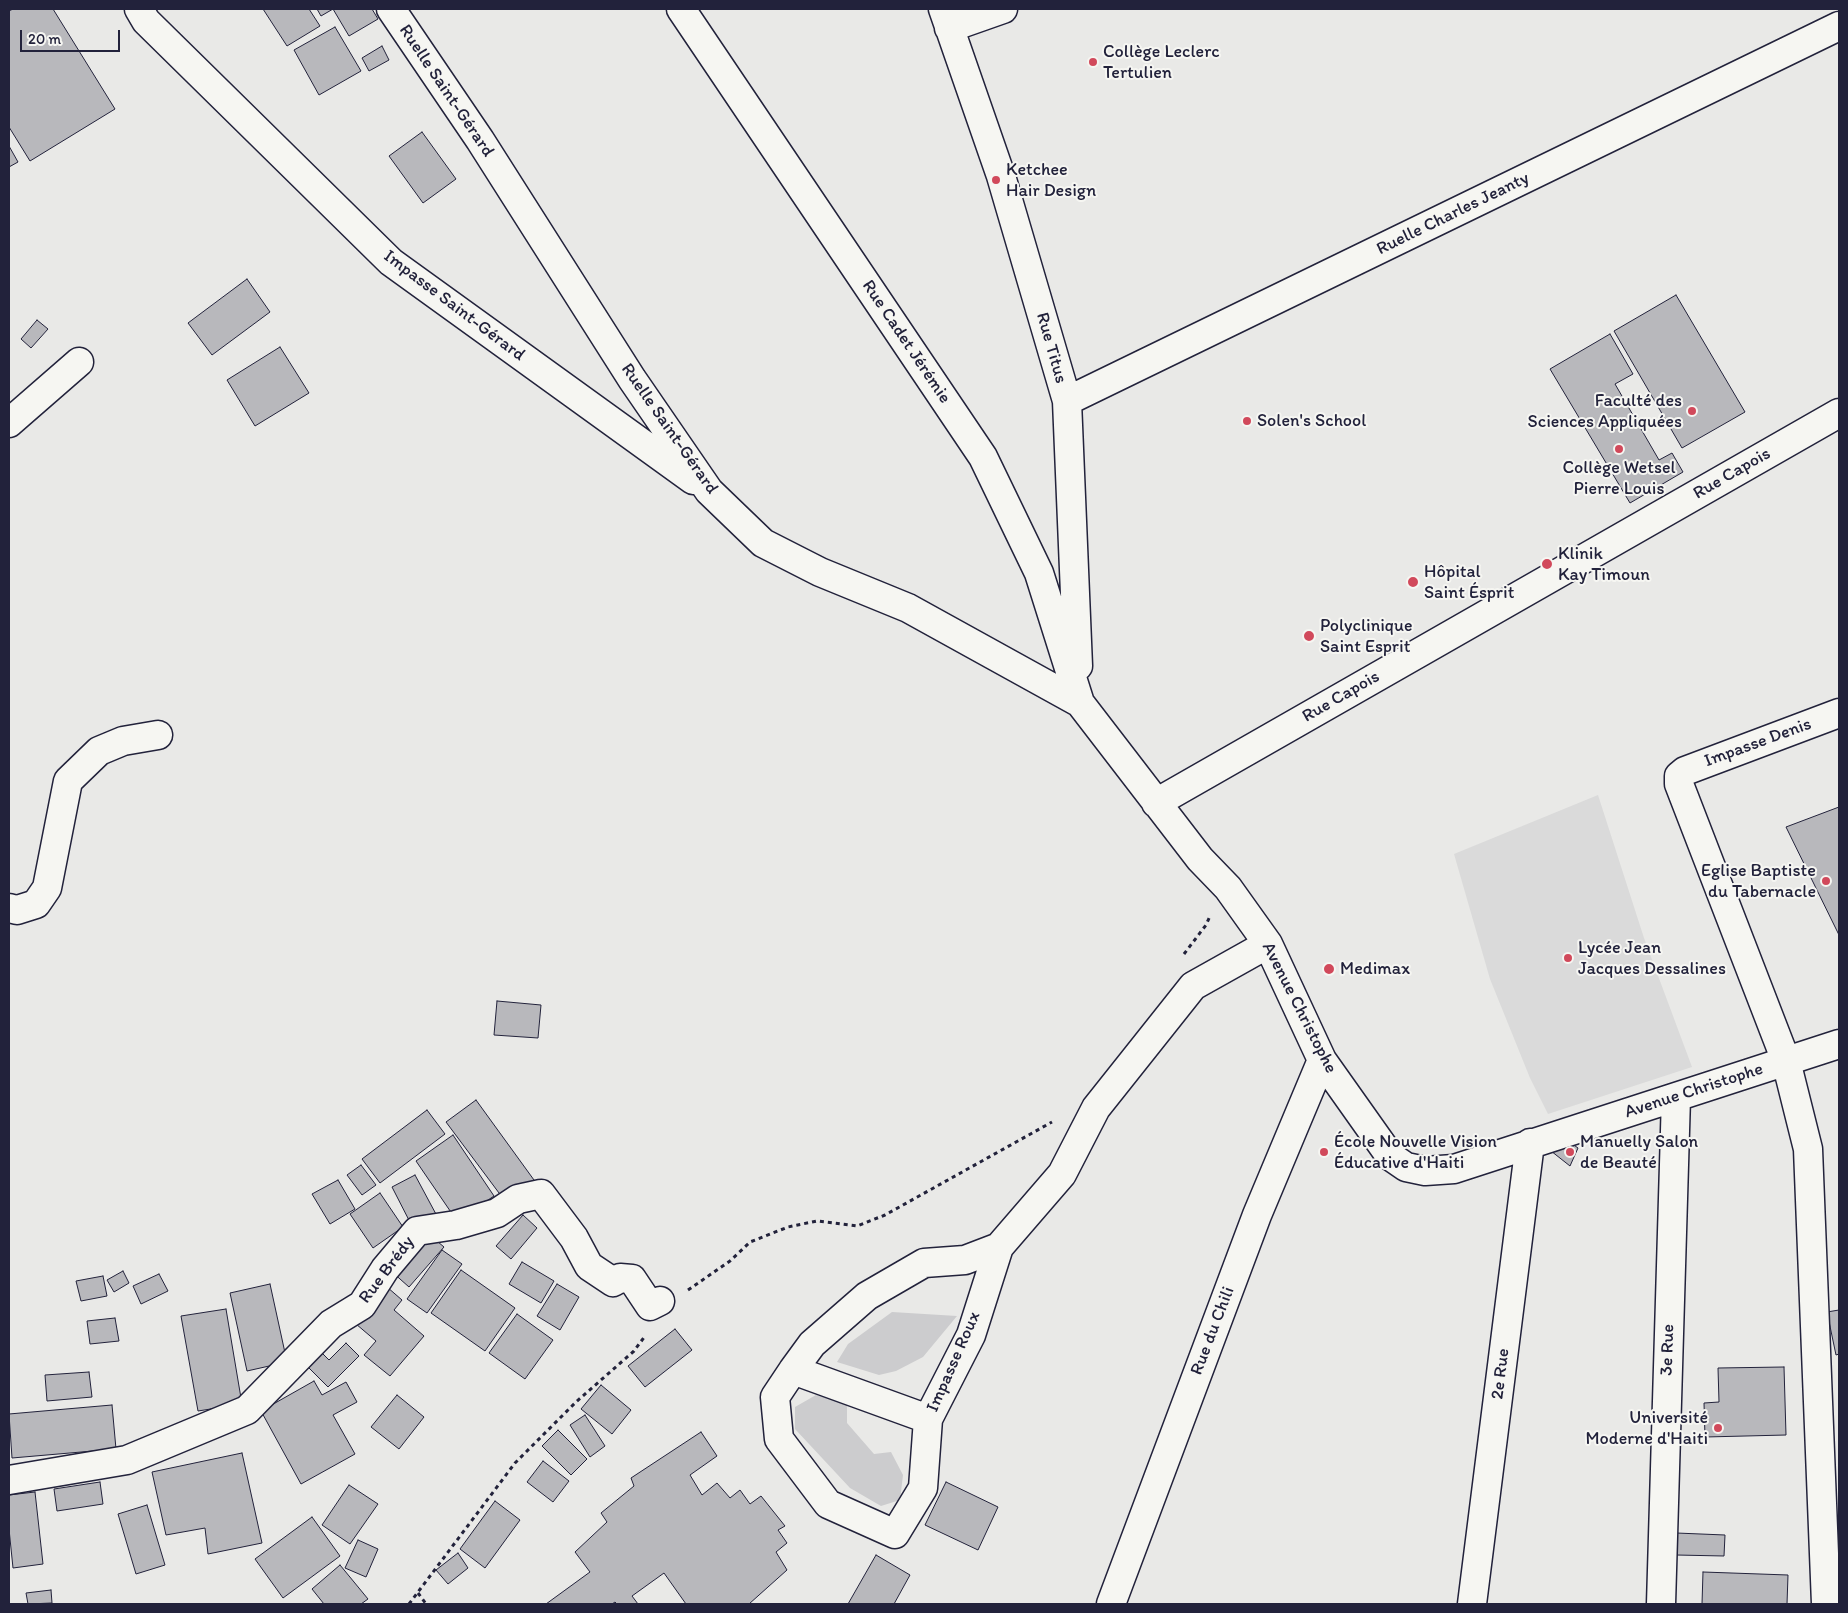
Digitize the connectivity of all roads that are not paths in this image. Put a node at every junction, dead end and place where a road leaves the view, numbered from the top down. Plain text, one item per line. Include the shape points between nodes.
1 (139, 9) edge
2 (391, 9) edge
3 (681, 9) edge
4 (1003, 9) edge
5 (946, 18) edge
6 (1839, 26) edge
7 (79, 362) dead end
8 (1067, 401) junction
9 (1839, 413) edge
10 (9, 423) edge
11 (709, 491) junction
12 (1080, 702) junction
13 (1839, 713) edge
14 (158, 735) dead end
15 (1156, 803) junction
16 (9, 908) edge
17 (1268, 944) junction
18 (1839, 1044) edge
19 (1322, 1060) junction
20 (1786, 1061) junction
21 (1676, 1096) junction
22 (1530, 1143) junction
23 (999, 1247) junction
24 (660, 1300) road end
25 (793, 1370) junction
26 (928, 1419) junction
27 (9, 1480) edge
28 (1111, 1604) edge
29 (1472, 1604) edge
30 (1661, 1604) edge
31 (1826, 1604) edge

1 - 11 street, Impasse Saint-Gérard via 146,21 391,262
2 - 11 street, Ruelle Saint-Gérard via 480,140 632,379
3 - 12 street, Rue Cadet Jérémie via 983,457 1038,573
4 - 5 street
5 - 8 street, Rue Titus via 1001,176
6 - 8 street, Ruelle Charles Jeanty
7 - 10 street
8 - 12 street, Rue Titus
9 - 15 street, Rue Capois
11 - 12 street, Ruelle Saint-Gérard via 764,543 820,572 908,608
12 - 15 street, Avenue Christophe
13 - 20 street, Impasse Denis via 1685,770 1679,776 1679,784
14 - 16 street via 123,741 99,751 68,781 47,888 36,904 18,910
15 - 17 street, Avenue Christophe via 1200,859 1228,888
17 - 19 street, Avenue Christophe
17 - 23 street, Impasse Roux via 1193,986 1096,1108 1062,1174
18 - 20 street, Avenue Christophe
19 - 22 street, Avenue Christophe via 1390,1156 1406,1167 1425,1171 1454,1169
19 - 28 street, Rue du Chili via 1257,1215
20 - 21 street, Avenue Christophe
20 - 31 street via 1808,1149
21 - 22 street, Avenue Christophe
21 - 30 street, 3e Rue
22 - 29 street, 2e Rue
23 - 25 street, Impasse Roux via 965,1260 924,1263 867,1296 812,1344
23 - 26 street, Impasse Roux via 971,1335
24 - 27 street, Rue Brédy via 650,1306 632,1279 620,1278 613,1282 589,1266 574,1238 541,1194 518,1199 497,1213 456,1225 417,1231 386,1269 362,1306 331,1324 248,1410 128,1460
25 - 26 street
25 - 26 street, Impasse Roux via 775,1397 779,1439 828,1504 895,1534 923,1488

